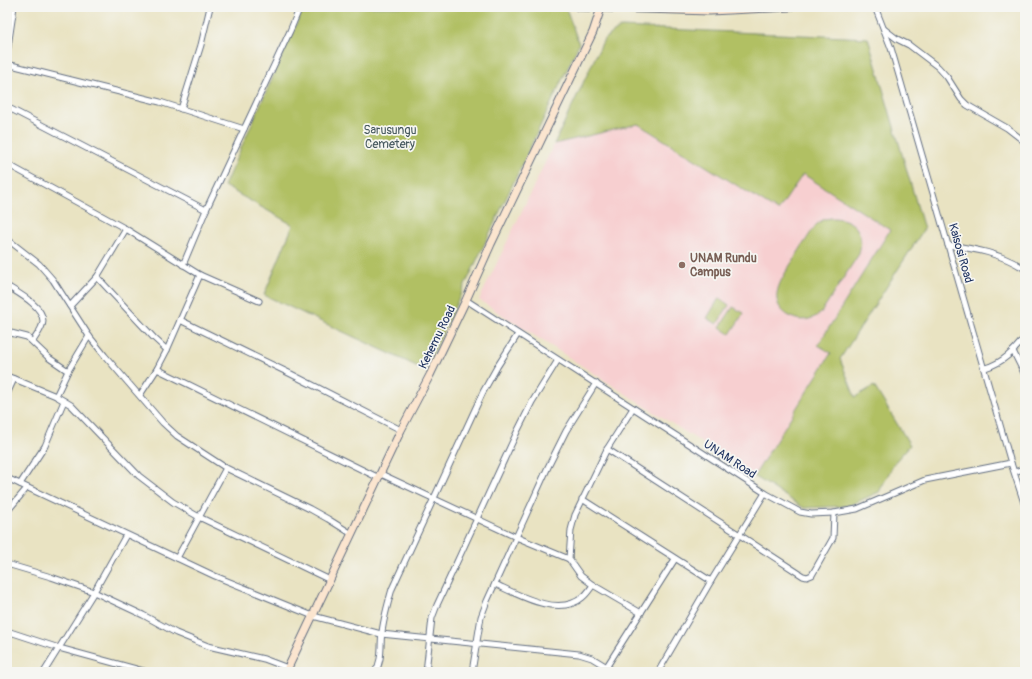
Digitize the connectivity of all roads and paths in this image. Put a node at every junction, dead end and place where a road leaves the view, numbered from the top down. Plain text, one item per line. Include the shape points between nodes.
1 (14, 7) edge
2 (210, 7) edge
3 (300, 7) edge
4 (578, 7) edge
5 (790, 7) edge
6 (875, 7) edge
7 (600, 8) junction
8 (884, 29) junction
9 (7, 53) edge
10 (7, 64) edge
11 (7, 107) edge
12 (181, 109) junction
13 (244, 129) junction
14 (1025, 142) edge
15 (7, 164) edge
16 (206, 210) junction
17 (126, 229) junction
18 (7, 239) edge
19 (948, 245) junction
20 (183, 265) junction
21 (1025, 269) edge
22 (200, 275) junction
23 (97, 277) junction
24 (7, 286) edge
25 (466, 300) junction
26 (260, 302) dead end
27 (70, 306) junction
28 (180, 320) junction
29 (7, 332) edge
30 (518, 334) junction
31 (89, 336) junction
32 (1025, 337) edge
33 (32, 341) junction
34 (167, 350) junction
35 (1013, 351) junction
36 (558, 360) junction
37 (984, 368) junction
38 (157, 369) junction
39 (68, 371) junction
40 (1025, 375) edge
41 (7, 376) edge
42 (14, 379) junction
43 (596, 383) junction
44 (7, 394) edge
45 (140, 395) junction
46 (56, 396) junction
47 (64, 401) junction
48 (633, 408) junction
49 (401, 430) junction
50 (607, 449) junction
51 (1011, 463) junction
52 (226, 468) junction
53 (1025, 468) edge
54 (1015, 472) junction
55 (380, 476) junction
56 (7, 478) edge
57 (20, 484) junction
58 (27, 488) junction
59 (765, 493) junction
60 (434, 499) junction
61 (582, 499) junction
62 (1025, 506) edge
63 (7, 509) edge
64 (834, 513) junction
65 (199, 517) junction
66 (477, 518) junction
67 (352, 534) junction
68 (739, 534) junction
69 (126, 535) junction
70 (516, 537) junction
71 (177, 558) junction
72 (569, 559) junction
73 (675, 559) junction
74 (7, 564) edge
75 (330, 580) junction
76 (711, 581) junction
77 (495, 584) junction
78 (593, 585) junction
79 (94, 592) junction
80 (641, 613) junction
81 (313, 616) junction
82 (7, 631) edge
83 (381, 634) junction
84 (430, 639) junction
85 (476, 643) junction
86 (59, 648) junction
87 (607, 666) junction
88 (287, 670) edge
89 (44, 672) edge
90 (147, 672) edge
91 (375, 672) edge
92 (426, 672) edge
93 (472, 672) edge
94 (615, 672) edge
95 (658, 672) edge

1 - 9 street
2 - 12 street
3 - 13 street
4 - 7 street
5 - 7 street via 710,10
6 - 8 street, Kaisosi Road
7 - 25 street, Kehemu Road via 593,32
8 - 14 street via 938,67 966,105 1007,128
8 - 19 street, Kaisosi Road
10 - 12 street
11 - 16 street
12 - 13 street
13 - 16 street
15 - 17 street
16 - 20 street
17 - 20 street
17 - 23 street
18 - 27 street via 46,271
19 - 21 street via 980,250 1011,260
19 - 37 street, Kaisosi Road
20 - 22 street
22 - 26 street
22 - 28 street
23 - 27 street
23 - 34 street
24 - 33 street via 29,300 42,318 43,323
25 - 30 street, UNAM Road
25 - 49 street, Kehemu Road
27 - 31 street
28 - 34 street
28 - 49 street
29 - 33 street
30 - 36 street, UNAM Road
30 - 60 street via 483,392
31 - 39 street
31 - 45 street
32 - 35 street
33 - 39 street via 49,358
34 - 38 street
35 - 37 street via 1001,361
35 - 40 street
36 - 43 street, UNAM Road
36 - 66 street via 532,402
37 - 51 street, Kaisosi Road
38 - 45 street
38 - 55 street
39 - 46 street
41 - 42 street
42 - 44 street
42 - 46 street
43 - 48 street, UNAM Road
43 - 70 street via 566,431
45 - 52 street via 177,436
46 - 47 street
47 - 57 street via 45,446
47 - 65 street via 78,412 139,476 173,502
48 - 50 street
48 - 59 street, UNAM Road
49 - 55 street, Kehemu Road
50 - 61 street
50 - 68 street
51 - 54 street, Kaisosi Road
51 - 64 street, UNAM Road via 925,480 857,509
52 - 65 street
52 - 67 street via 310,509
53 - 54 street
54 - 62 street, Kaisosi Road
55 - 60 street
55 - 67 street, Kehemu Road
56 - 57 street
57 - 58 street
58 - 63 street
58 - 69 street
59 - 64 street, UNAM Road via 800,512
59 - 68 street
60 - 66 street
60 - 83 street via 392,589
61 - 72 street via 571,530
61 - 73 street
64 - 68 street via 833,538 812,574 807,577 797,574
65 - 71 street
65 - 75 street
66 - 70 street
66 - 84 street via 437,605 432,618
67 - 75 street, Kehemu Road
68 - 76 street
69 - 71 street
69 - 79 street
70 - 72 street
70 - 77 street
71 - 81 street
72 - 78 street via 581,576
73 - 76 street
73 - 80 street
74 - 79 street
75 - 81 street, Kehemu Road
76 - 95 street
77 - 78 street via 534,602 556,605 574,604 584,597
77 - 85 street via 481,617
78 - 80 street
79 - 86 street
79 - 88 street via 196,641 277,663
80 - 87 street
81 - 83 street
81 - 88 street, Kehemu Road
82 - 86 street
83 - 84 street
83 - 91 street via 381,653
84 - 85 street
84 - 92 street
85 - 87 street via 579,654
85 - 93 street
86 - 89 street
86 - 90 street
87 - 94 street

